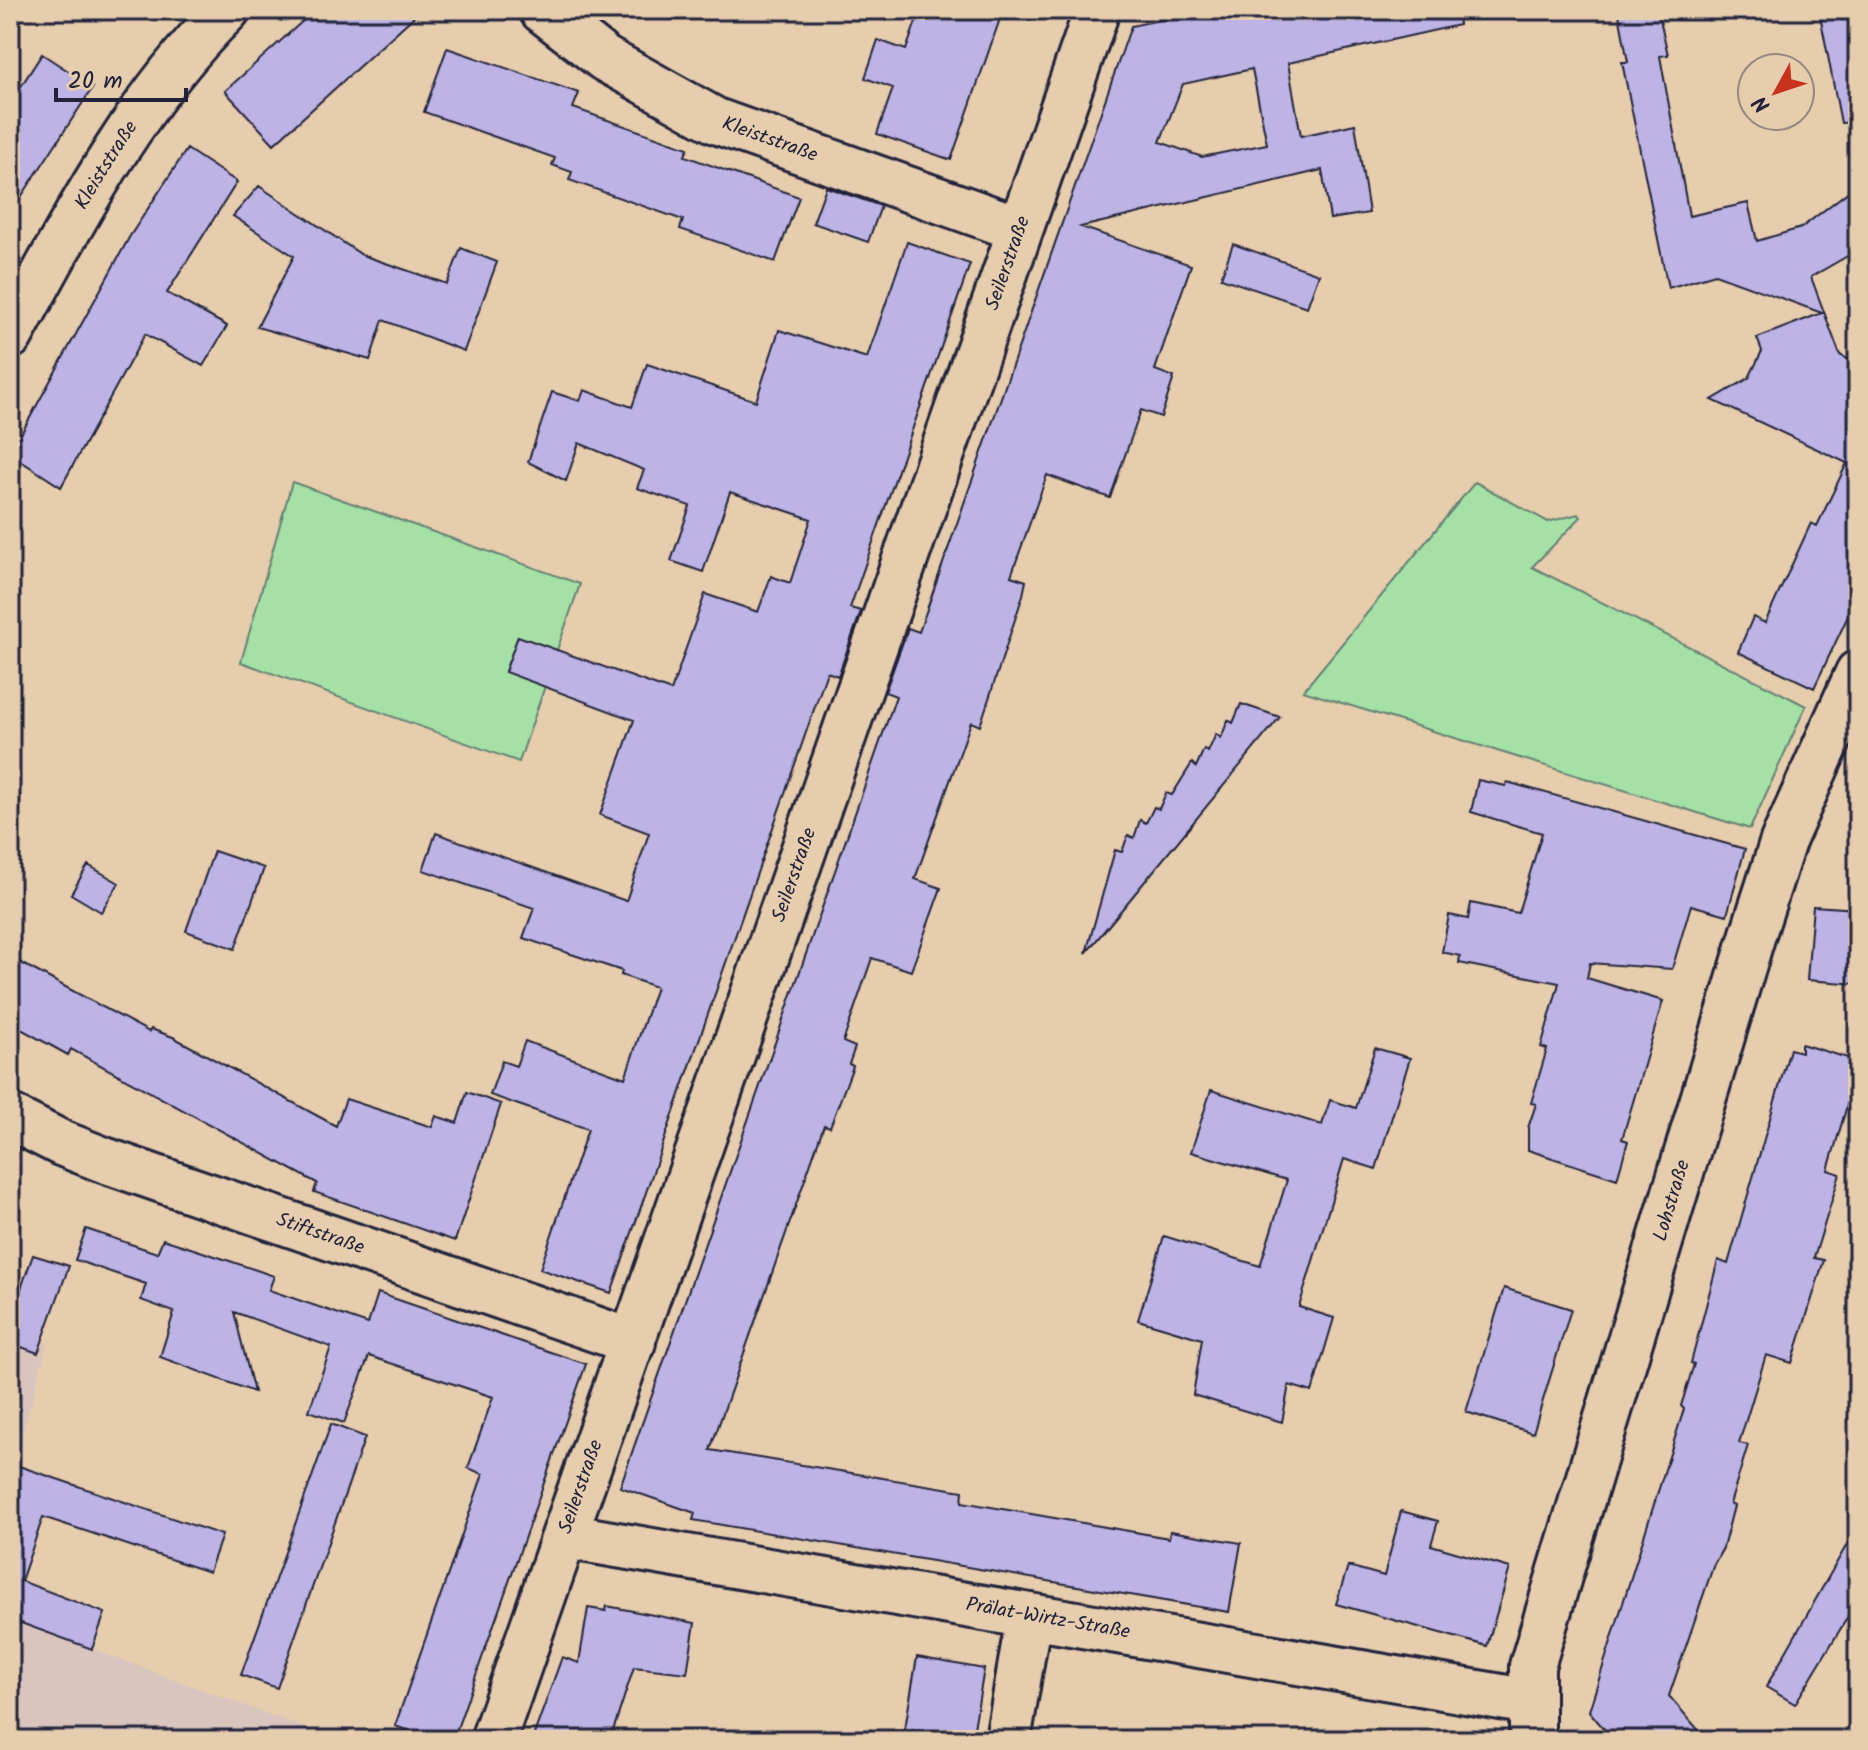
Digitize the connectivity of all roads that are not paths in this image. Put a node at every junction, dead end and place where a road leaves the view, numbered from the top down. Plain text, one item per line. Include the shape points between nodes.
1 (227, 10) edge
2 (542, 10) edge
3 (1097, 10) edge
4 (1020, 229) junction
5 (10, 336) edge
6 (1858, 673) edge
7 (10, 1117) edge
8 (633, 1342) junction
9 (565, 1536) junction
10 (1029, 1616) junction
11 (1531, 1721) edge
12 (493, 1740) edge
13 (1008, 1740) edge

1 - 5 street, Kleiststraße via 137,117
2 - 4 street, Kleiststraße via 605,59 716,121
3 - 4 street, Seilerstraße
4 - 8 street, Seilerstraße
6 - 11 street, Lohstraße via 1783,841 1753,934 1535,1656
7 - 8 street, Stiftstraße via 104,1160
8 - 9 street, Seilerstraße
9 - 10 street, Prälat-Wirtz-Straße
9 - 12 street, Seilerstraße
10 - 11 street, Prälat-Wirtz-Straße
10 - 13 street

